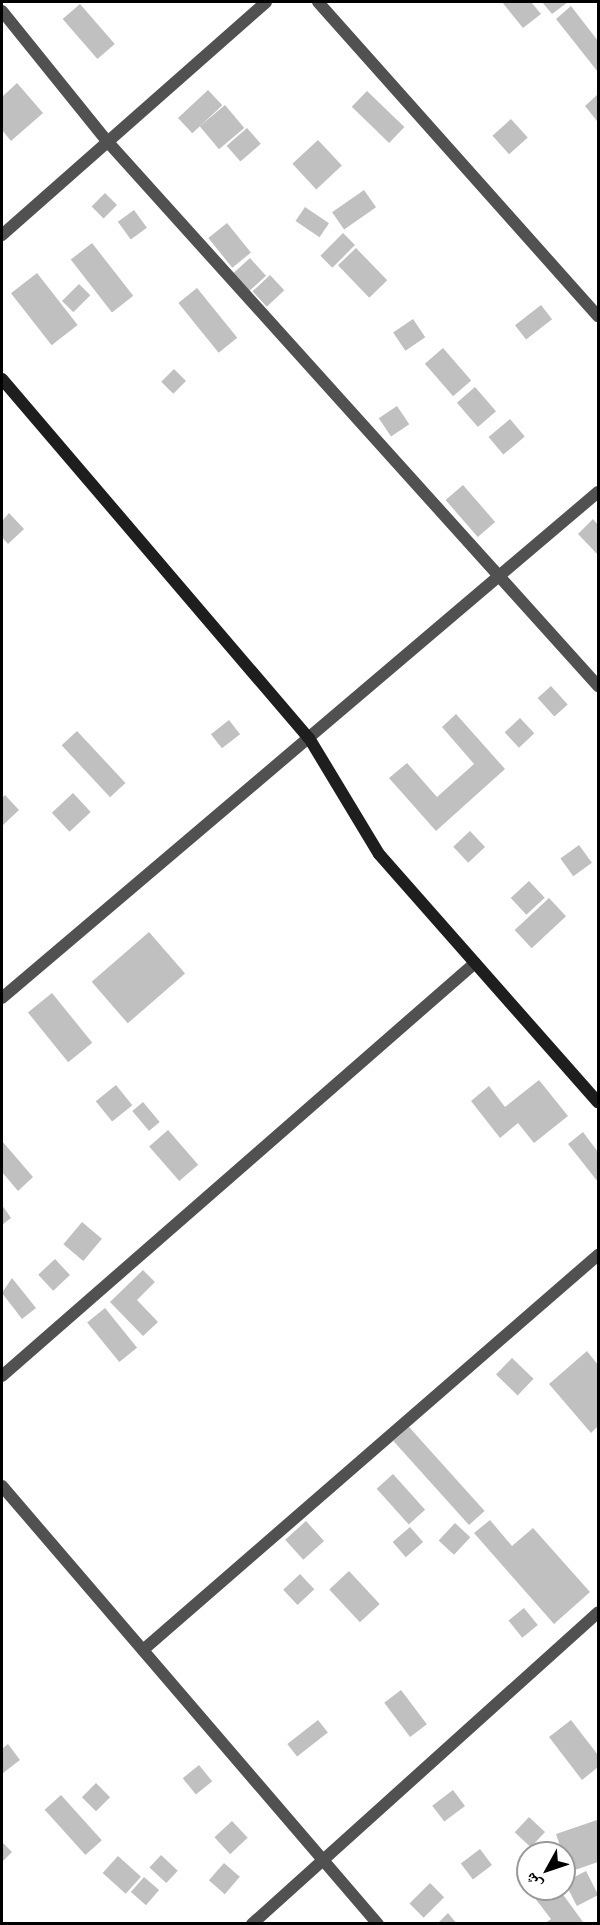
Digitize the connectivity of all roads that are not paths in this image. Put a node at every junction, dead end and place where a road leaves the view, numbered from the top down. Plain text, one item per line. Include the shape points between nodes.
1 (266, 2) edge
2 (318, 2) edge
3 (2, 11) edge
4 (107, 141) junction
5 (2, 235) edge
6 (598, 316) edge
7 (2, 379) edge
8 (598, 492) edge
9 (500, 576) junction
10 (598, 686) edge
11 (309, 738) junction
12 (475, 963) junction
13 (2, 998) edge
14 (598, 1102) edge
15 (598, 1255) edge
16 (2, 1376) edge
17 (2, 1486) edge
18 (598, 1612) edge
19 (143, 1650) junction
20 (323, 1860) junction
21 (252, 1923) edge
22 (378, 1923) edge

1 - 4 street
2 - 6 street
3 - 4 street
4 - 5 street
4 - 9 street
7 - 11 street
8 - 9 street
9 - 10 street
9 - 11 street
11 - 12 street via 379,854
11 - 13 street
12 - 14 street
12 - 16 street
15 - 19 street
17 - 19 street
18 - 20 street
19 - 20 street
20 - 21 street
20 - 22 street

